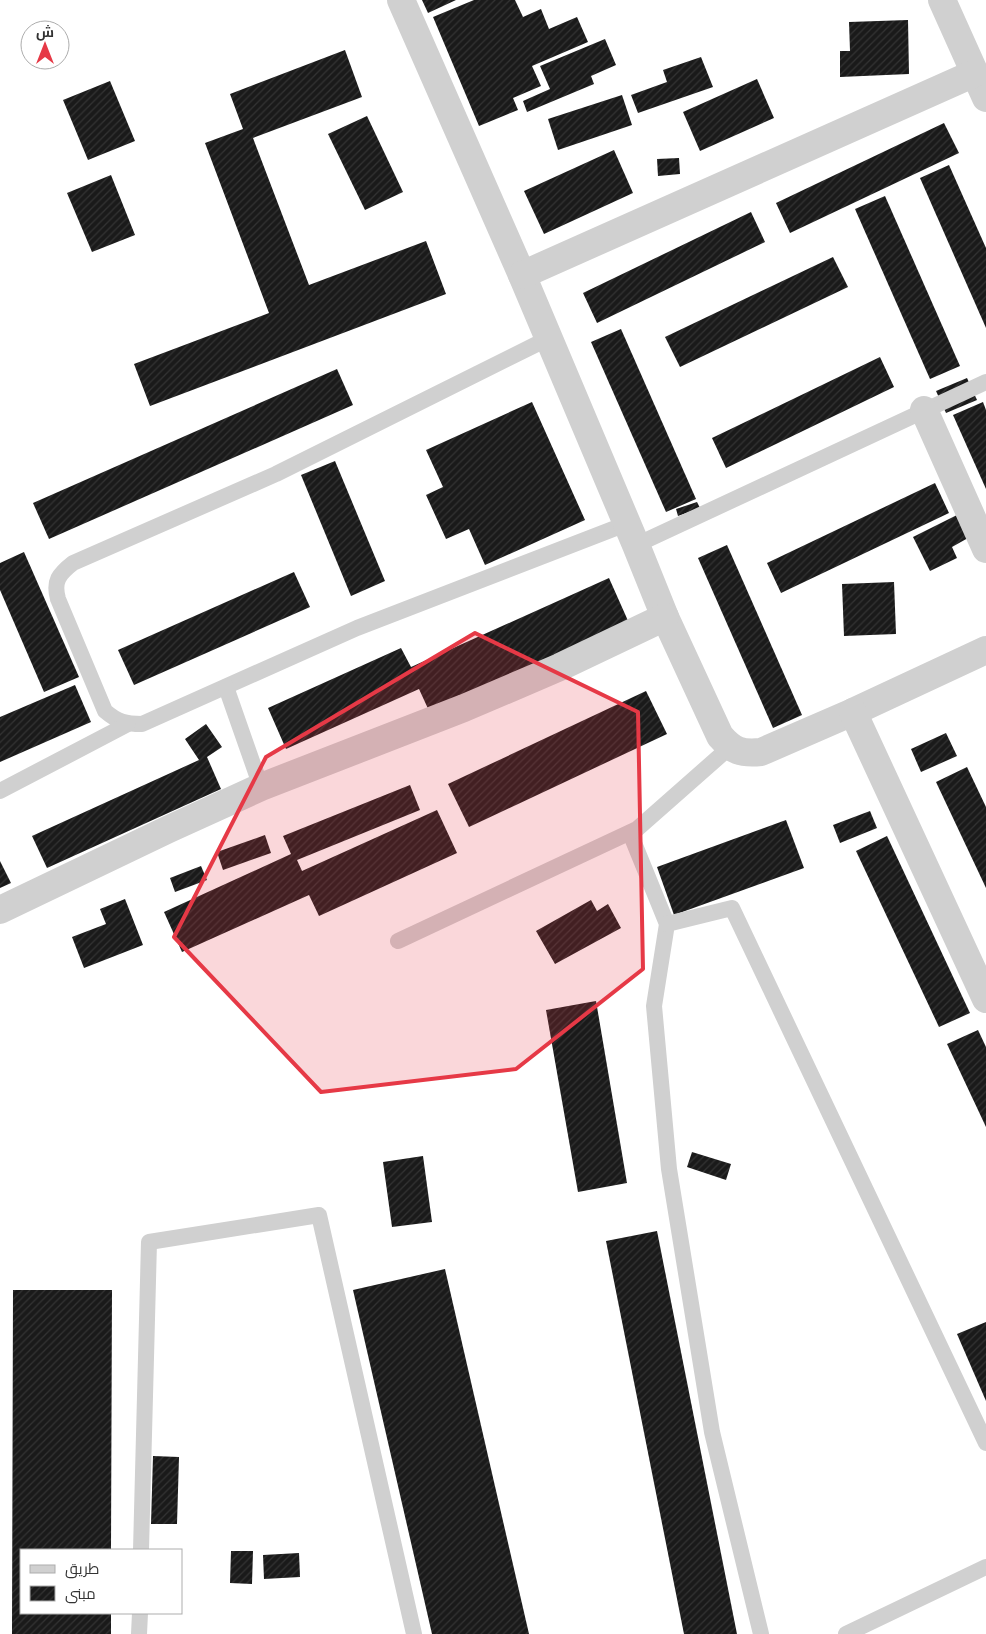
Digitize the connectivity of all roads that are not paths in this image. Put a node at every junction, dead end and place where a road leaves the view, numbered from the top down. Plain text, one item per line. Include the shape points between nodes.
1 (401, 0) edge
2 (942, 0) edge
3 (975, 73) junction
4 (986, 98) edge
5 (522, 275) junction
6 (549, 338) junction
7 (986, 382) edge
8 (924, 410) junction
9 (631, 534) junction
10 (986, 549) edge
11 (665, 617) junction
12 (986, 650) edge
13 (226, 687) junction
14 (853, 712) junction
15 (128, 724) junction
16 (730, 747) junction
17 (261, 787) junction
18 (0, 791) edge
19 (630, 833) junction
20 (0, 910) edge
21 (667, 924) junction
22 (398, 941) dead end
23 (986, 999) edge
24 (986, 1443) edge
25 (141, 1549) edge
26 (986, 1567) edge
27 (140, 1614) edge
28 (139, 1634) edge
29 (414, 1634) edge
30 (761, 1634) edge
31 (846, 1634) edge

1 - 5 street
2 - 3 street
3 - 4 street
3 - 5 street
5 - 6 street
6 - 9 street
6 - 15 lane via 276,474 73,563 61,573 55,588 58,599 105,711 115,720
7 - 8 lane
8 - 9 lane
8 - 10 street
9 - 11 street
9 - 13 lane via 357,628
11 - 16 street via 720,736
11 - 17 street via 560,667
12 - 14 street
13 - 15 lane via 142,724
13 - 17 lane
14 - 16 street via 761,752 745,753
14 - 23 street
15 - 18 lane
16 - 19 lane
17 - 20 street
19 - 21 lane
19 - 22 lane
21 - 24 lane via 732,908
21 - 30 lane via 654,1006 669,1169 712,1432
25 - 29 lane via 149,1242 319,1215
26 - 31 lane
27 - 28 lane

